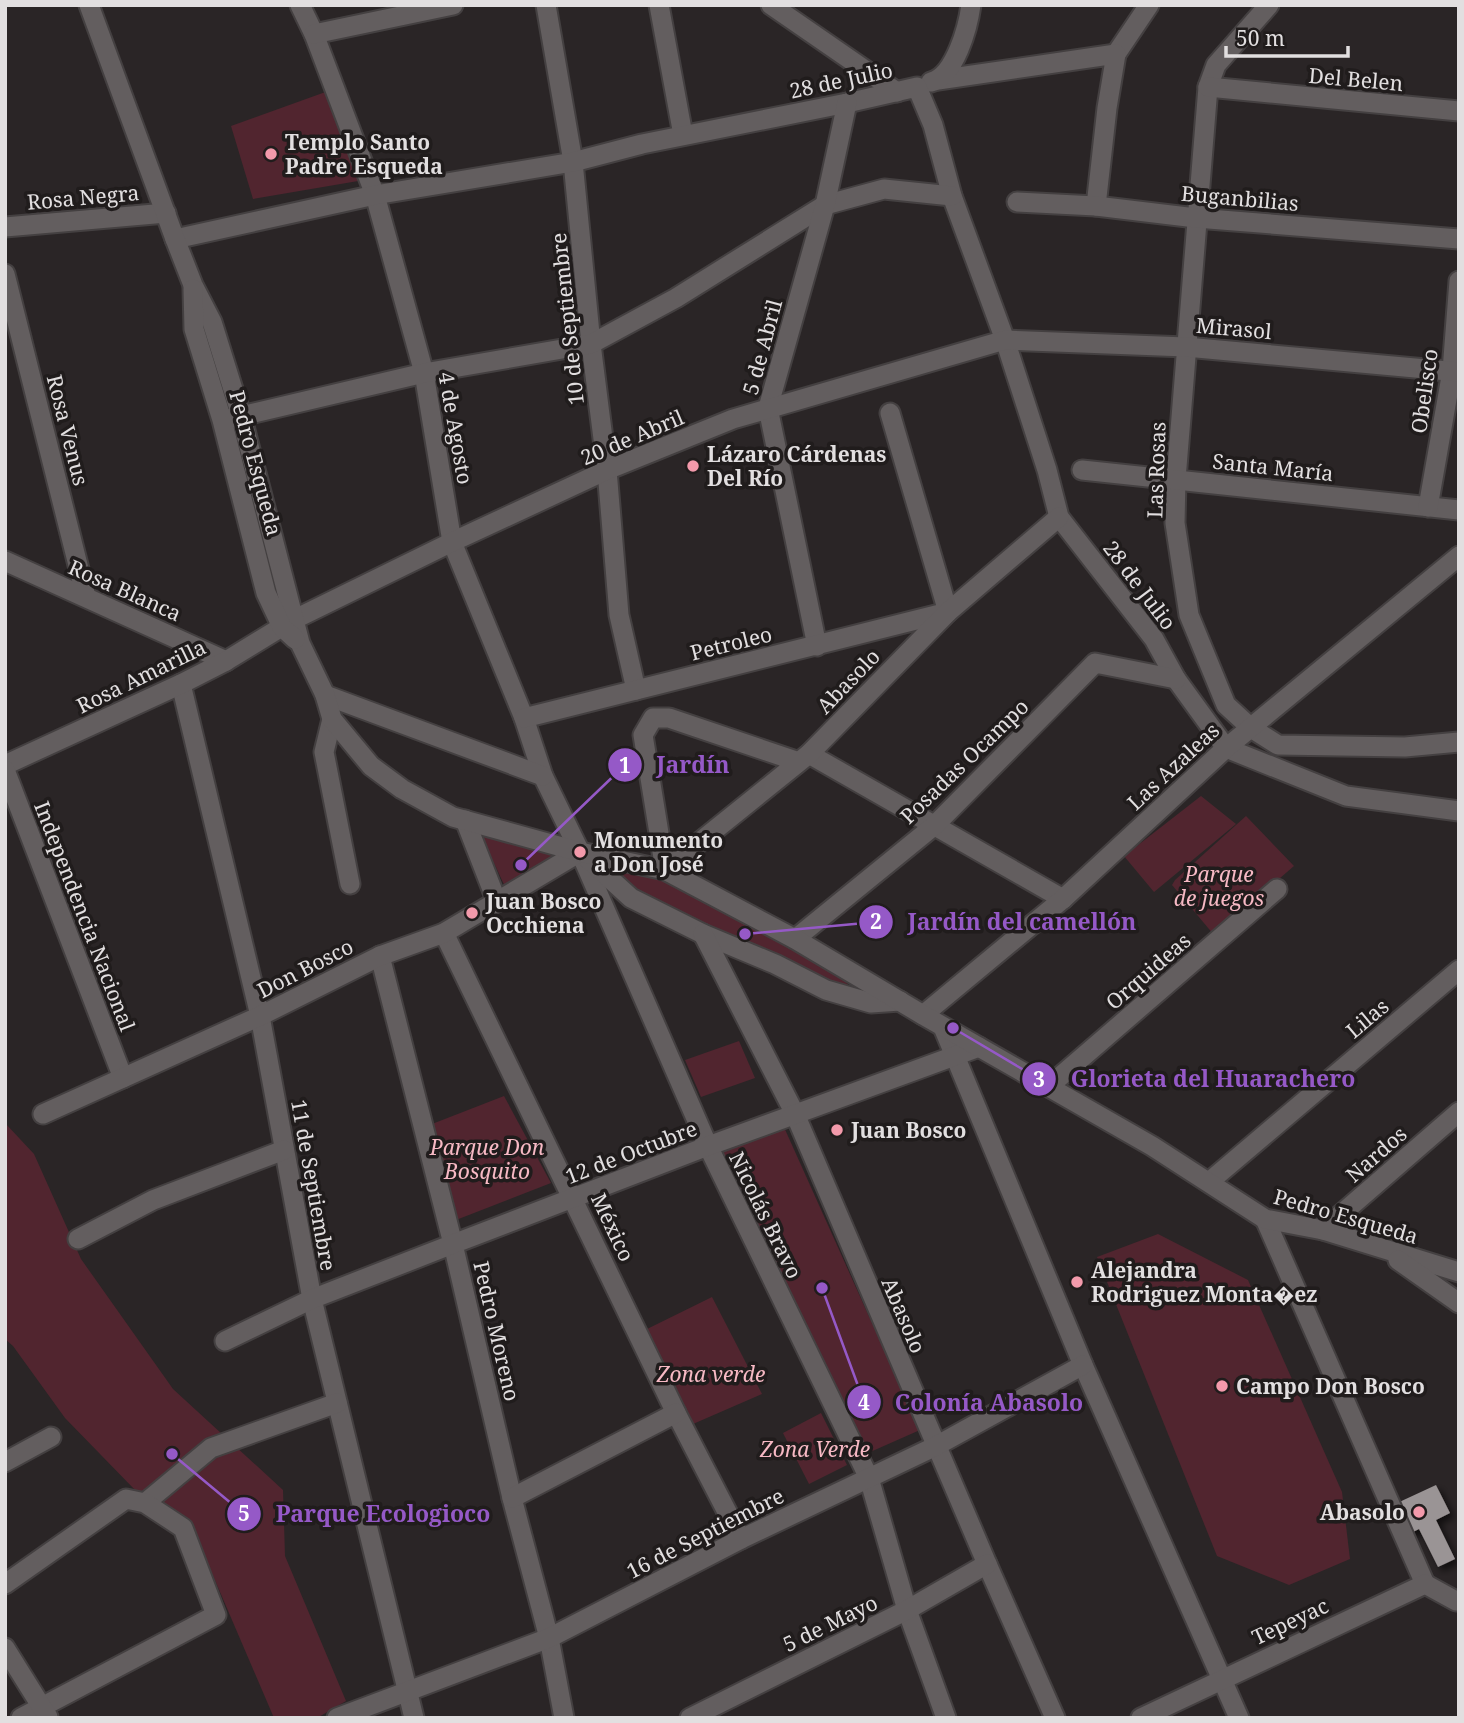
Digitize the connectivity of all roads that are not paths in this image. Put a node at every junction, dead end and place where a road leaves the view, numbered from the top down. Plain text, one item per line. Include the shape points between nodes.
1 (89, 5) edge
2 (300, 5) edge
3 (547, 5) edge
4 (659, 5) edge
5 (771, 5) edge
6 (971, 5) edge
7 (1149, 5) edge
8 (1269, 5) edge
9 (443, 6) edge
10 (314, 34) junction
11 (1116, 54) junction
12 (938, 80) junction
13 (917, 87) junction
14 (1208, 87) junction
15 (897, 92) junction
16 (847, 103) junction
17 (1459, 111) edge
18 (683, 135) junction
19 (573, 162) junction
20 (376, 195) junction
21 (952, 196) junction
22 (1017, 202) dead end
23 (825, 205) junction
24 (1096, 206) junction
25 (166, 213) junction
26 (1196, 218) junction
27 (5, 227) edge
28 (175, 239) junction
29 (1459, 239) edge
30 (5, 274) edge
31 (1459, 281) edge
32 (1005, 340) junction
33 (591, 344) junction
34 (1186, 347) junction
35 (1455, 371) edge
36 (424, 373) junction
37 (768, 408) junction
38 (890, 413) dead end
39 (232, 418) junction
40 (607, 470) junction
41 (1082, 470) dead end
42 (1176, 479) junction
43 (1428, 507) junction
44 (1459, 510) edge
45 (1059, 517) junction
46 (452, 542) junction
47 (1459, 556) edge
48 (5, 561) edge
49 (86, 597) junction
50 (948, 612) junction
51 (288, 623) junction
52 (817, 646) junction
53 (226, 661) junction
54 (1176, 679) junction
55 (181, 684) junction
56 (636, 690) junction
57 (325, 695) junction
58 (524, 718) junction
59 (332, 719) junction
60 (1251, 727) junction
61 (1459, 742) edge
62 (1226, 748) junction
63 (804, 758) junction
64 (5, 768) edge
65 (543, 776) junction
66 (1459, 811) edge
67 (465, 820) junction
68 (935, 825) junction
69 (580, 852) junction
70 (666, 870) junction
71 (350, 884) dead end
72 (1277, 889) dead end
73 (1063, 899) junction
74 (497, 902) junction
75 (444, 933) junction
76 (704, 933) junction
77 (795, 939) junction
78 (380, 956) junction
79 (1459, 970) edge
80 (900, 1002) junction
81 (260, 1016) junction
82 (923, 1016) junction
83 (943, 1027) junction
84 (979, 1047) junction
85 (955, 1055) junction
86 (123, 1078) junction
87 (1048, 1087) junction
88 (1459, 1112) edge
89 (43, 1114) dead end
90 (795, 1114) junction
91 (708, 1146) junction
92 (284, 1150) junction
93 (1209, 1182) junction
94 (574, 1198) junction
95 (1265, 1219) junction
96 (1323, 1230) junction
97 (78, 1239) dead end
98 (453, 1244) junction
99 (1386, 1251) junction
100 (1457, 1269) edge
101 (312, 1299) junction
102 (1459, 1303) edge
103 (225, 1340) dead end
104 (1083, 1365) junction
105 (337, 1403) junction
106 (676, 1413) junction
107 (51, 1437) dead end
108 (936, 1446) junction
109 (5, 1462) edge
110 (869, 1478) junction
111 (512, 1497) junction
112 (145, 1503) junction
113 (741, 1539) junction
114 (987, 1564) junction
115 (5, 1584) edge
116 (1425, 1584) junction
117 (1459, 1601) edge
118 (907, 1611) junction
119 (550, 1638) junction
120 (5, 1648) edge
121 (1221, 1679) junction
122 (408, 1692) junction
123 (45, 1712) edge
124 (21, 1718) edge
125 (337, 1718) edge
126 (414, 1718) edge
127 (564, 1718) edge
128 (690, 1718) edge
129 (946, 1718) edge
130 (1055, 1718) edge
131 (1141, 1718) edge
132 (1240, 1718) edge

1 - 25 street, Pedro Esqueda
2 - 10 street, 4 de Agosto
3 - 19 street, 10 de Septiembre
4 - 18 street
5 - 15 street
6 - 12 street via 962,46
7 - 11 street
8 - 14 street, Las Rosas via 1216,65
9 - 10 street
10 - 20 street, 4 de Agosto
11 - 12 street
11 - 24 street
12 - 13 street
13 - 15 street, 28 de Julio
13 - 21 street, 28 de Julio via 933,125
14 - 17 street, Del Belen
14 - 26 street, Las Rosas
15 - 16 street, 28 de Julio
16 - 18 street, 28 de Julio
16 - 23 street, 5 de Abril
18 - 19 street, 28 de Julio
19 - 20 street, 28 de Julio
19 - 33 street, 10 de Septiembre
20 - 28 street, 28 de Julio
20 - 36 street, 4 de Agosto
21 - 23 street via 884,189
21 - 32 street, 28 de Julio
22 - 24 street, Buganbilias
23 - 33 street via 676,298
23 - 37 street, 5 de Abril
24 - 26 street, Buganbilias
25 - 27 street, Rosa Negra
25 - 28 street, Pedro Esqueda
26 - 29 street, Buganbilias
26 - 34 street, Las Rosas
28 - 39 street, Pedro Esqueda via 193,285 194,329
30 - 49 street, Rosa Venus
31 - 35 street, Obelisco
32 - 34 street, Mirasol
32 - 37 street, 20 de Abril
32 - 45 street, 28 de Julio
33 - 36 street
33 - 40 street, 10 de Septiembre
34 - 35 street, Mirasol
34 - 42 street, Las Rosas
35 - 43 street, Obelisco
36 - 39 street
36 - 46 street, 4 de Agosto
37 - 40 street, 20 de Abril
37 - 52 street, 5 de Abril
38 - 50 street
39 - 51 street, Pedro Esqueda via 267,593
40 - 46 street, 20 de Abril
40 - 56 street, 10 de Septiembre via 619,615
41 - 42 street, Santa María
42 - 43 street, Santa María
42 - 60 street, Las Rosas via 1175,523 1189,615 1226,705
43 - 44 street, Santa María
45 - 50 street, Abasolo
45 - 54 street, 28 de Julio via 1154,639
46 - 51 street, 20 de Abril
46 - 58 street, 4 de Agosto
47 - 60 street, Las Azaleas
48 - 49 street, Rosa Blanca
49 - 53 street, Rosa Blanca
50 - 52 street, Petroleo
50 - 63 street, Abasolo
51 - 53 street, Rosa Amarilla
51 - 57 street, Pedro Esqueda
52 - 56 street, Petroleo
53 - 55 street, Rosa Amarilla
54 - 62 street, 28 de Julio
54 - 68 street, Posadas Ocampo via 1095,663
55 - 64 street, Rosa Amarilla
55 - 81 street, 11 de Septiembre
56 - 58 street, Petroleo
57 - 59 street, Pedro Esqueda
57 - 65 street
58 - 65 street, 4 de Agosto
59 - 67 street, Pedro Esqueda via 371,766 402,789
59 - 71 street via 324,752
60 - 61 street, Las Rosas via 1278,745 1405,747
60 - 62 street, Las Azaleas
62 - 66 street via 1346,796
62 - 73 street, Las Azaleas
63 - 68 street
63 - 70 street, Abasolo
63 - 70 street via 669,718 653,718 643,735
64 - 86 street, Independencia Nacional
65 - 69 street, 4 de Agosto
67 - 69 street, Pedro Esqueda
67 - 74 street
68 - 73 street
68 - 77 street, Posadas Ocampo
69 - 70 street, Pedro Esqueda
69 - 74 street, Don Bosco
69 - 76 street, Pedro Esqueda via 631,898
69 - 91 street, Nicolás Bravo
70 - 77 street, Pedro Esqueda
72 - 87 street, Orquideas
73 - 82 street, Las Azaleas
74 - 75 street, Don Bosco
75 - 78 street, Don Bosco
75 - 94 street, México
76 - 80 street, Pedro Esqueda via 826,990 871,1003
76 - 90 street, Abasolo
77 - 80 street, Pedro Esqueda
78 - 81 street, Don Bosco
78 - 98 street, Pedro Moreno
79 - 93 street, Lilas
80 - 82 street, Pedro Esqueda
81 - 86 street, Don Bosco
81 - 92 street, 11 de Septiembre
82 - 83 street, Pedro Esqueda
83 - 84 street, Pedro Esqueda
83 - 85 street
84 - 85 street, 12 de Octubre
84 - 87 street, Pedro Esqueda
85 - 90 street, 12 de Octubre
85 - 104 street
86 - 89 street, Don Bosco
87 - 93 street, Pedro Esqueda
88 - 96 street, Nardos
90 - 91 street, 12 de Octubre
90 - 108 street, Abasolo
91 - 94 street, 12 de Octubre
91 - 110 street, Nicolás Bravo
92 - 97 street via 153,1200
92 - 101 street, 11 de Septiembre
93 - 95 street, Pedro Esqueda
94 - 98 street, 12 de Octubre
94 - 106 street, México
95 - 96 street, Pedro Esqueda
95 - 116 street
96 - 99 street, Pedro Esqueda
98 - 101 street, 12 de Octubre
98 - 111 street, Pedro Moreno
99 - 100 street, Pedro Esqueda
99 - 102 street
101 - 103 street, 12 de Octubre
101 - 105 street, 11 de Septiembre
104 - 108 street, 16 de Septiembre
104 - 121 street
105 - 112 street via 211,1448
105 - 122 street, 11 de Septiembre
106 - 111 street
106 - 113 street, México
107 - 109 street
108 - 110 street, 16 de Septiembre
108 - 114 street, Abasolo
110 - 113 street, 16 de Septiembre
110 - 118 street, Nicolás Bravo
111 - 119 street, Pedro Moreno
112 - 115 street via 126,1499
112 - 123 street via 183,1528 216,1615
113 - 119 street, 16 de Septiembre
114 - 118 street, 5 de Mayo
114 - 130 street, Abasolo
116 - 117 street
116 - 121 street, Tepeyac
118 - 128 street, 5 de Mayo
118 - 129 street, Nicolás Bravo
119 - 122 street, 16 de Septiembre
119 - 127 street, Pedro Moreno
120 - 123 street
121 - 131 street, Tepeyac
121 - 132 street
122 - 125 street, 16 de Septiembre
122 - 126 street, 11 de Septiembre
123 - 124 street

